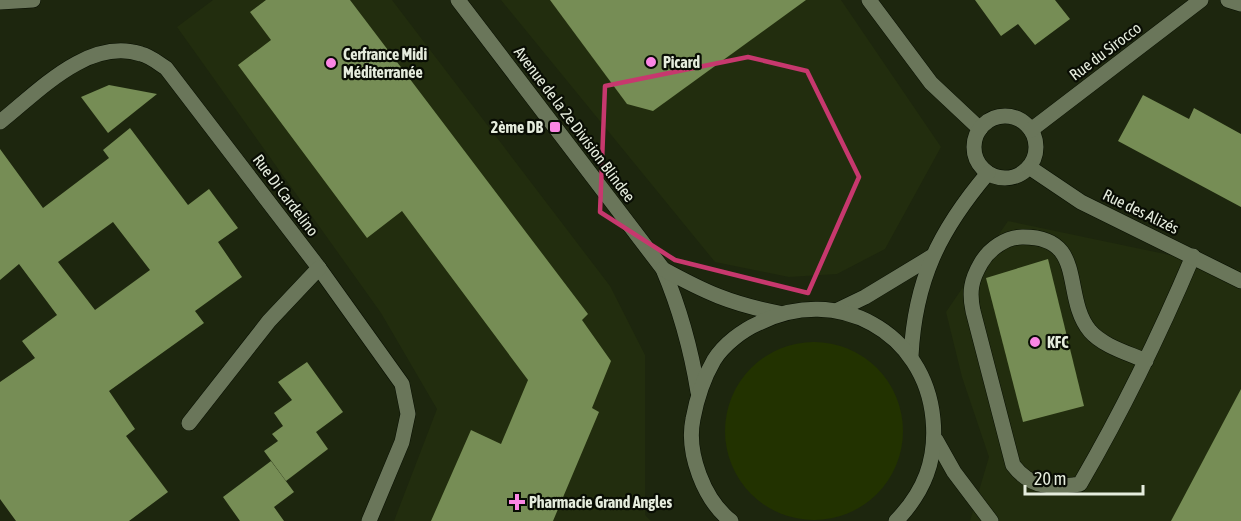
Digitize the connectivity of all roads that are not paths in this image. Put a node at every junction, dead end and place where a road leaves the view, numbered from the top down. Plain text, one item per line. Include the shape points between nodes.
1 (33, 0) edge
2 (458, 0) edge
3 (869, 0) edge
4 (1201, 0) edge
5 (1228, 0) edge
6 (0, 2) edge
7 (1241, 3) edge
8 (0, 122) edge
9 (980, 129) junction
10 (1031, 130) junction
11 (1029, 167) junction
12 (988, 173) junction
13 (1193, 256) junction
14 (931, 257) junction
15 (319, 268) junction
16 (663, 268) junction
17 (1241, 281) edge
18 (838, 310) junction
19 (779, 313) junction
20 (911, 356) junction
21 (1146, 361) junction
22 (698, 392) junction
23 (189, 423) dead end
24 (936, 440) junction
25 (729, 520) edge
26 (369, 521) edge
27 (896, 521) edge
28 (991, 521) edge

1 - 6 street
2 - 16 street, Avenue de la 2e Division Blindee
3 - 9 street via 931,83
4 - 10 street, Rue du Sirocco
5 - 7 street
8 - 15 street, Rue Di Cardelino via 84,58 119,50 143,54 165,68
9 - 10 street via 990,120 1004,116 1018,119
9 - 12 street via 975,153
10 - 11 street via 1035,154
11 - 12 street via 1017,176 1002,178
11 - 13 street, Rue des Alizés via 1081,202
12 - 14 street
13 - 17 street, Rue des Alizés
13 - 21 street
14 - 18 street
14 - 20 street via 915,313
15 - 23 street via 269,321
15 - 26 street, Rue Di Cardelino via 402,384 408,414 402,442
16 - 19 street, Avenue de la 2e Division Blindee via 707,294
16 - 22 street, Avenue de la 2e Division Blindee via 692,353
18 - 19 street
18 - 20 street via 866,320 890,335
19 - 22 street via 744,330 716,358
20 - 24 street via 931,396
21 - 21 street via 1080,484 1053,487 1022,477 1013,465 970,295 971,282 983,260 1001,242 1018,237 1051,242 1065,254 1082,318 1090,331 1104,342
22 - 25 street via 691,426 694,459 707,490
24 - 27 street via 929,473 913,503
24 - 28 street via 954,472

